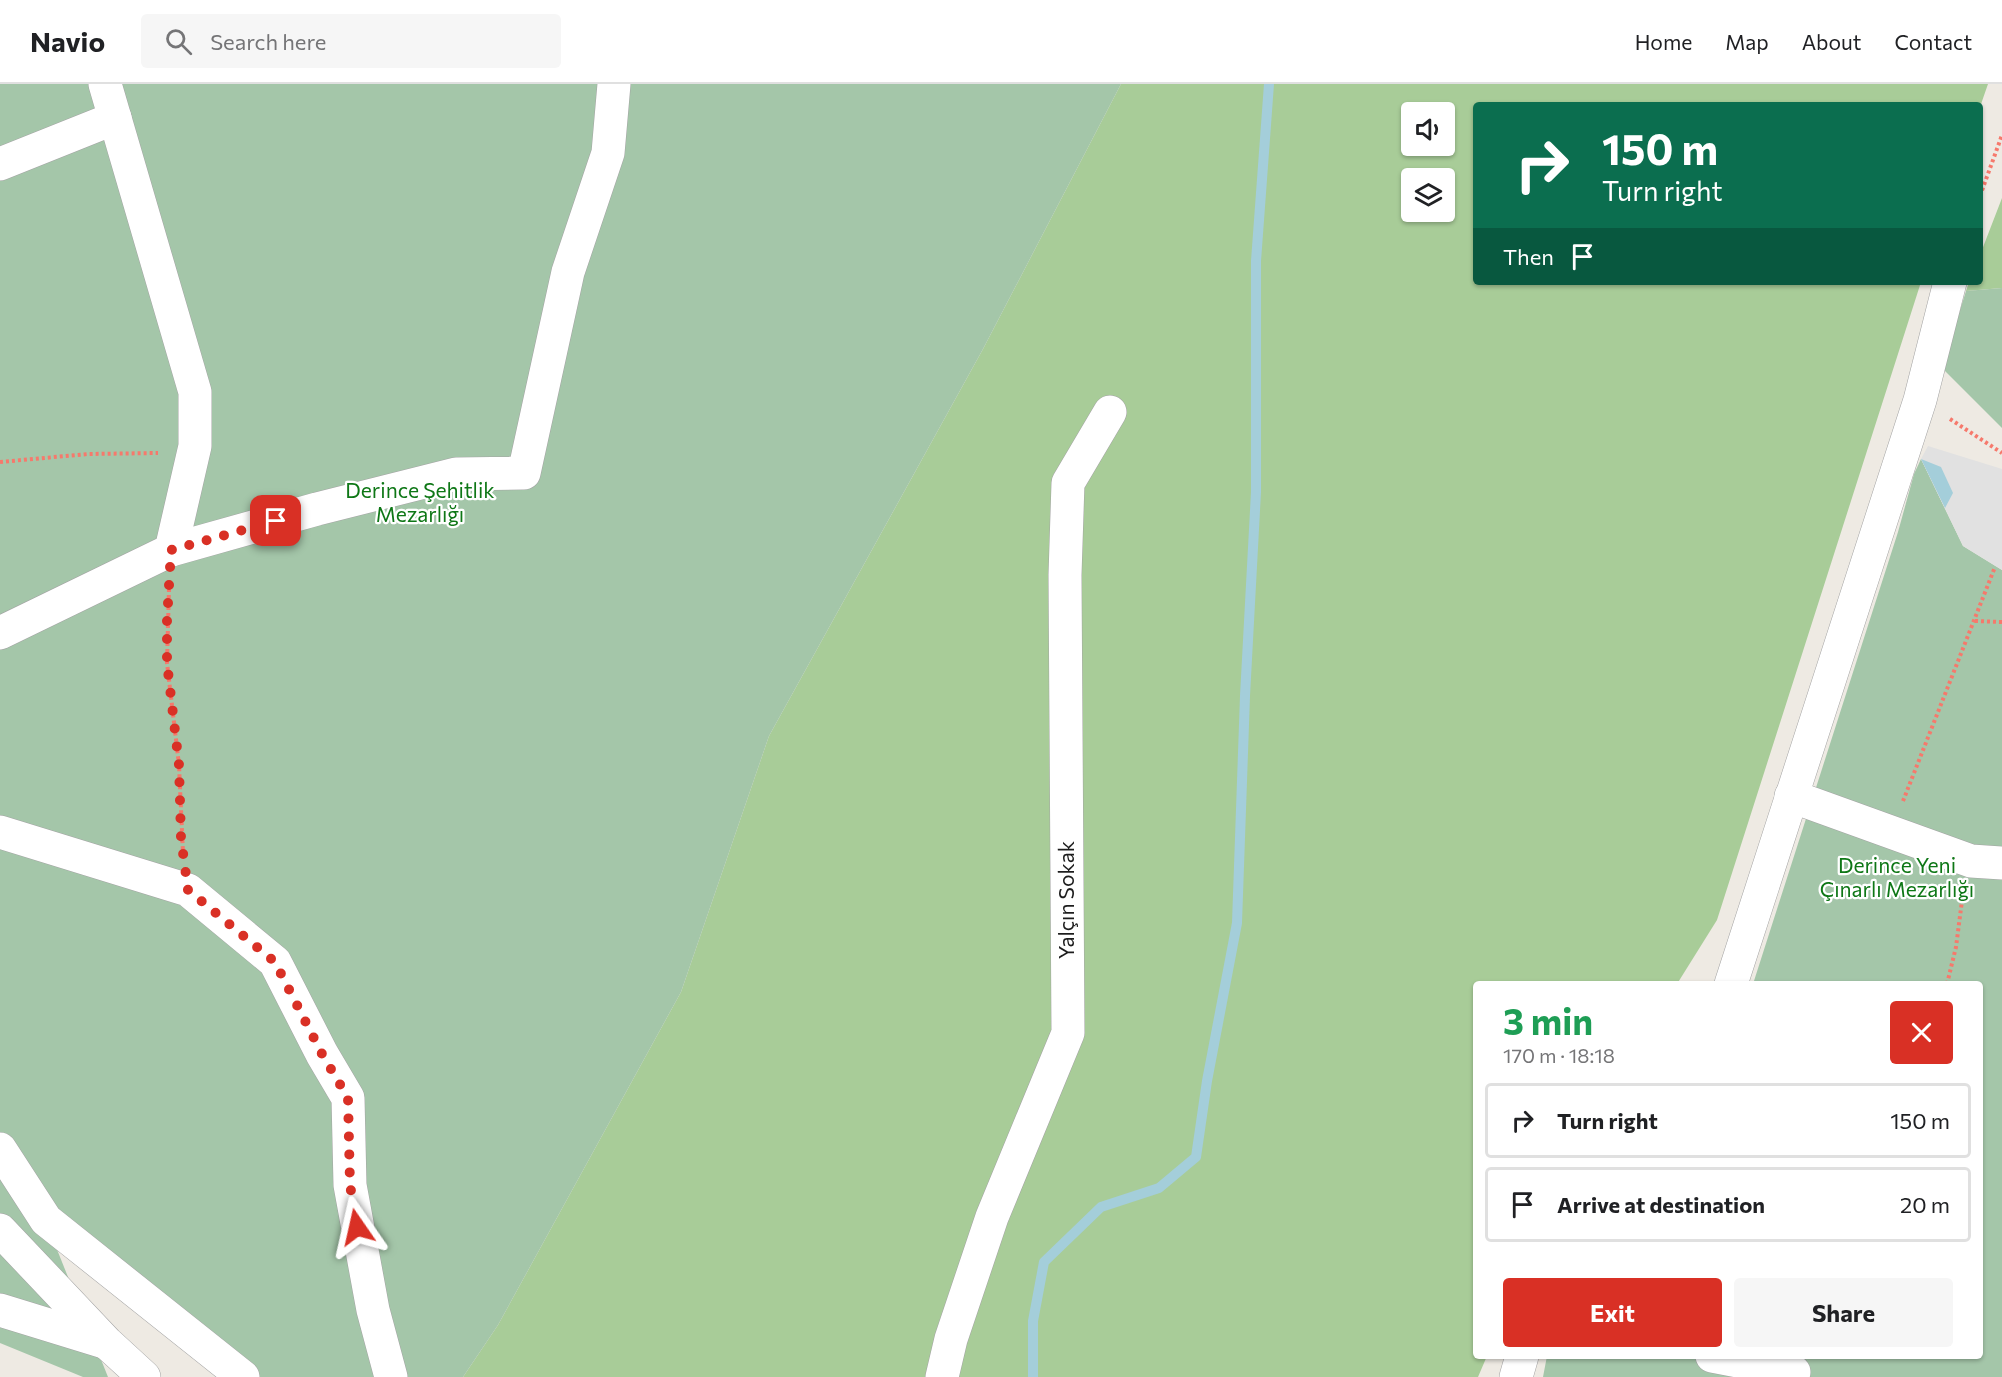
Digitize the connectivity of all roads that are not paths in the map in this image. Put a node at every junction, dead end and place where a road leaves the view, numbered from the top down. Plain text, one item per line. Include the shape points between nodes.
1 (105, 84) edge
2 (614, 84) edge
3 (116, 118) junction
4 (0, 164) edge
5 (1949, 285) edge
6 (1110, 412) dead end
7 (171, 550) junction
8 (0, 633) edge
9 (1791, 796) junction
10 (0, 832) edge
11 (1986, 862) edge
12 (1732, 981) edge
13 (0, 1149) edge
14 (0, 1230) edge
15 (0, 1310) edge
16 (107, 1343) junction
17 (1521, 1359) edge
18 (1727, 1359) edge
19 (1794, 1372) dead end
20 (144, 1377) edge
21 (243, 1377) edge
22 (391, 1377) edge
23 (942, 1377) edge
24 (1516, 1377) edge

1 - 3 street
2 - 7 street via 608,153 568,272 524,472 456,474
3 - 4 street
3 - 7 street via 195,392 195,446
5 - 9 street via 1920,400
6 - 23 street, Yalçın Sokak via 1068,483 1065,575 1068,1033 993,1217
7 - 8 street
9 - 11 street
9 - 12 street
10 - 22 street via 188,890 275,962 348,1098 350,1185 373,1310
13 - 21 street via 46,1220
14 - 16 street
15 - 16 street
16 - 20 street
17 - 24 street
18 - 19 street

